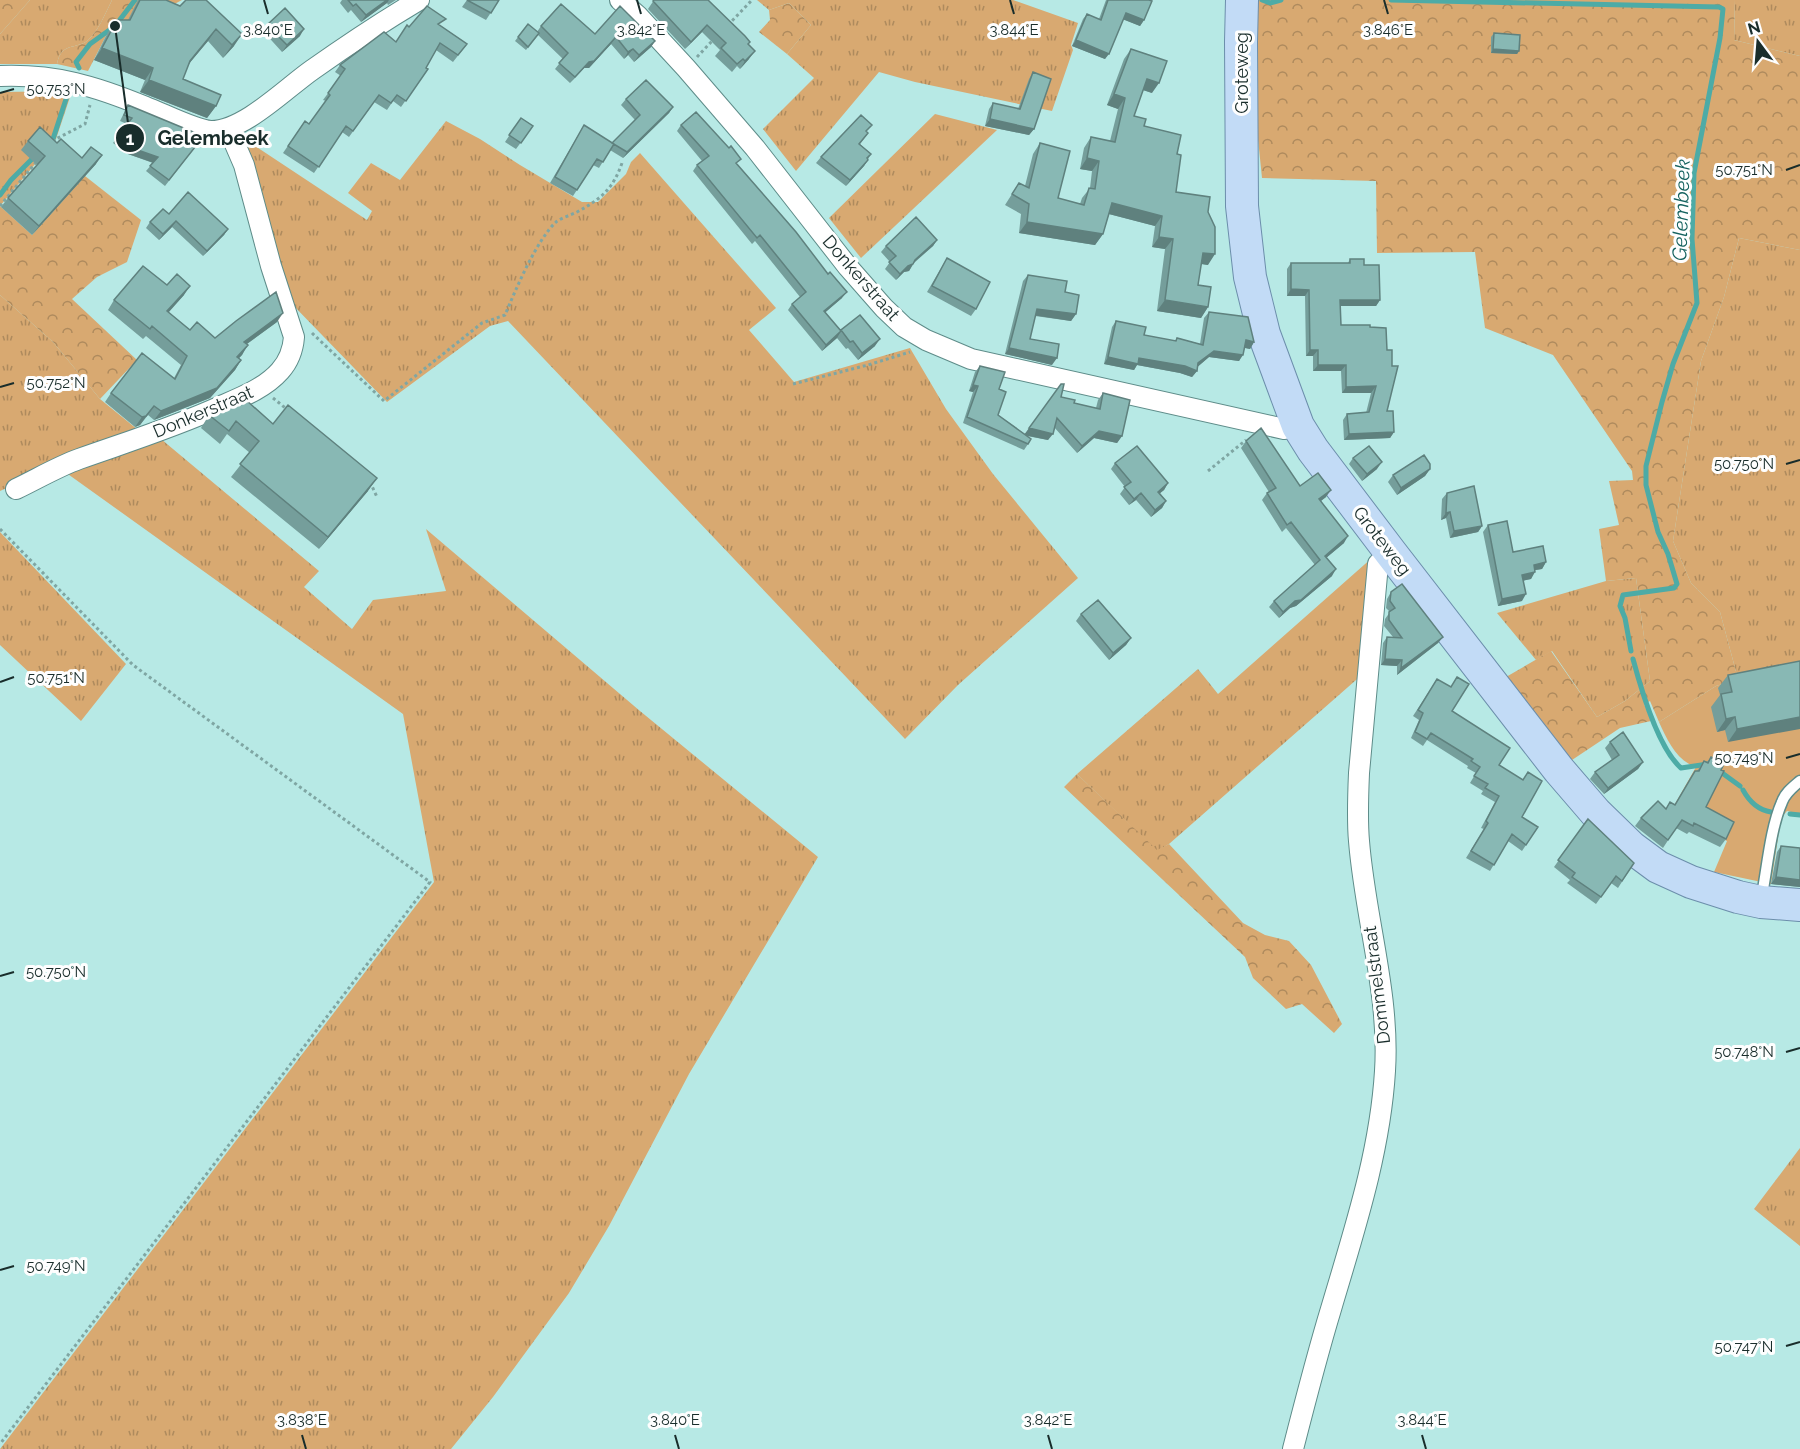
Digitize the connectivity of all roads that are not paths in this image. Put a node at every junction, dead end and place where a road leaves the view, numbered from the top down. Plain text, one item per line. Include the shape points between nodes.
1 (419, 0) edge
2 (620, 0) edge
3 (1242, 0) edge
4 (0, 76) edge
5 (228, 128) junction
6 (1298, 426) junction
7 (16, 489) dead end
8 (1391, 553) junction
9 (1800, 781) edge
10 (1761, 902) junction
11 (1800, 905) edge
12 (1293, 1449) edge

1 - 5 street
2 - 6 street, Donkerstraat via 755,148 848,267 897,321 926,340 971,359 1284,429
3 - 6 main road, Groteweg via 1242,206 1250,277 1264,334
4 - 5 street via 68,80 210,131
5 - 7 street, Donkerstraat via 244,165 294,337 288,361 260,388 182,424 77,460
6 - 8 main road, Groteweg
8 - 10 main road, Groteweg via 1559,770 1631,847 1658,867 1691,882
8 - 12 street, Dommelstraat via 1378,564 1358,807 1359,842 1384,1019 1382,1101 1360,1213
9 - 10 lane via 1782,802
10 - 11 main road, Groteweg

